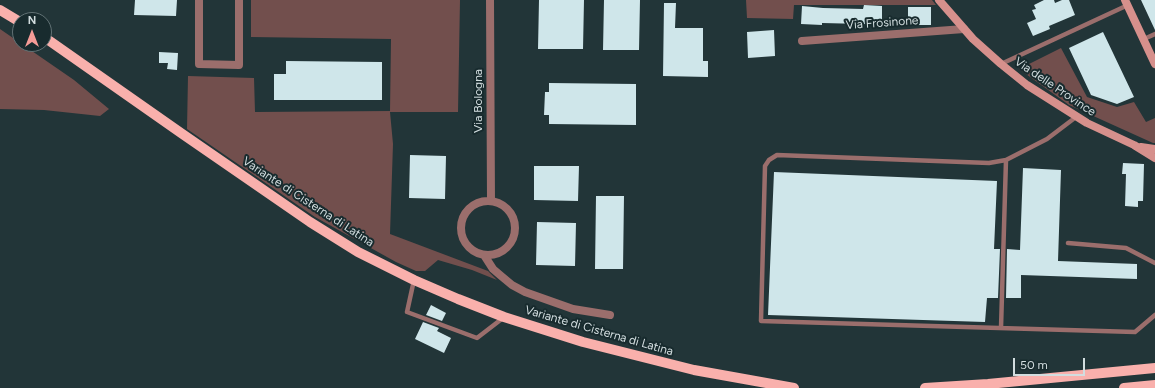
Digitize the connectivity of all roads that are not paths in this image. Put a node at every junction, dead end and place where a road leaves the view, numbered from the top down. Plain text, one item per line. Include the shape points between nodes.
1 (199, 0) edge
2 (240, 0) edge
3 (490, 0) edge
4 (939, 0) edge
5 (1127, 3) edge
6 (0, 10) edge
7 (12, 17) edge
8 (964, 29) junction
9 (1155, 34) edge
10 (1144, 39) junction
11 (802, 41) dead end
12 (52, 43) edge
13 (1001, 64) junction
14 (1155, 64) edge
15 (1076, 117) junction
16 (1134, 145) junction
17 (1155, 149) edge
18 (1155, 158) edge
19 (1006, 160) junction
20 (491, 201) junction
21 (1068, 243) dead end
22 (484, 255) junction
23 (1155, 263) edge
24 (414, 280) junction
25 (610, 315) dead end
26 (1155, 315) edge
27 (504, 317) junction
28 (1001, 328) junction
29 (1155, 368) edge
30 (1155, 385) edge
31 (794, 388) edge
32 (925, 388) edge
33 (1124, 388) edge

1 - 2 street via 199,64 239,65
3 - 20 street, Via Bologna
4 - 8 main road, Via delle Province
5 - 10 main road
5 - 13 lane
6 - 7 main road
8 - 11 street, Via Frosinone
8 - 13 main road, Via delle Province
9 - 10 lane
10 - 14 main road
12 - 24 main road, Variante di Cisterna di Latina via 315,225 358,252
13 - 15 main road, Via delle Province via 1027,85
15 - 16 main road, Via delle Province
15 - 19 lane via 1047,139
16 - 17 main road, Via delle Province
16 - 18 main road, Via delle Province
19 - 28 lane
19 - 28 lane via 989,163 777,155 765,166 761,321
20 - 22 street via 473,206 462,220 461,230 468,247
20 - 22 street via 508,210 516,227 510,245 494,255
21 - 23 lane via 1126,248
22 - 25 street via 496,272 525,292 573,309
24 - 27 main road, Variante di Cisterna di Latina
24 - 27 lane via 408,312 478,338
26 - 28 lane via 1136,332
27 - 31 main road, Variante di Cisterna di Latina via 640,358
29 - 32 main road
30 - 33 main road

